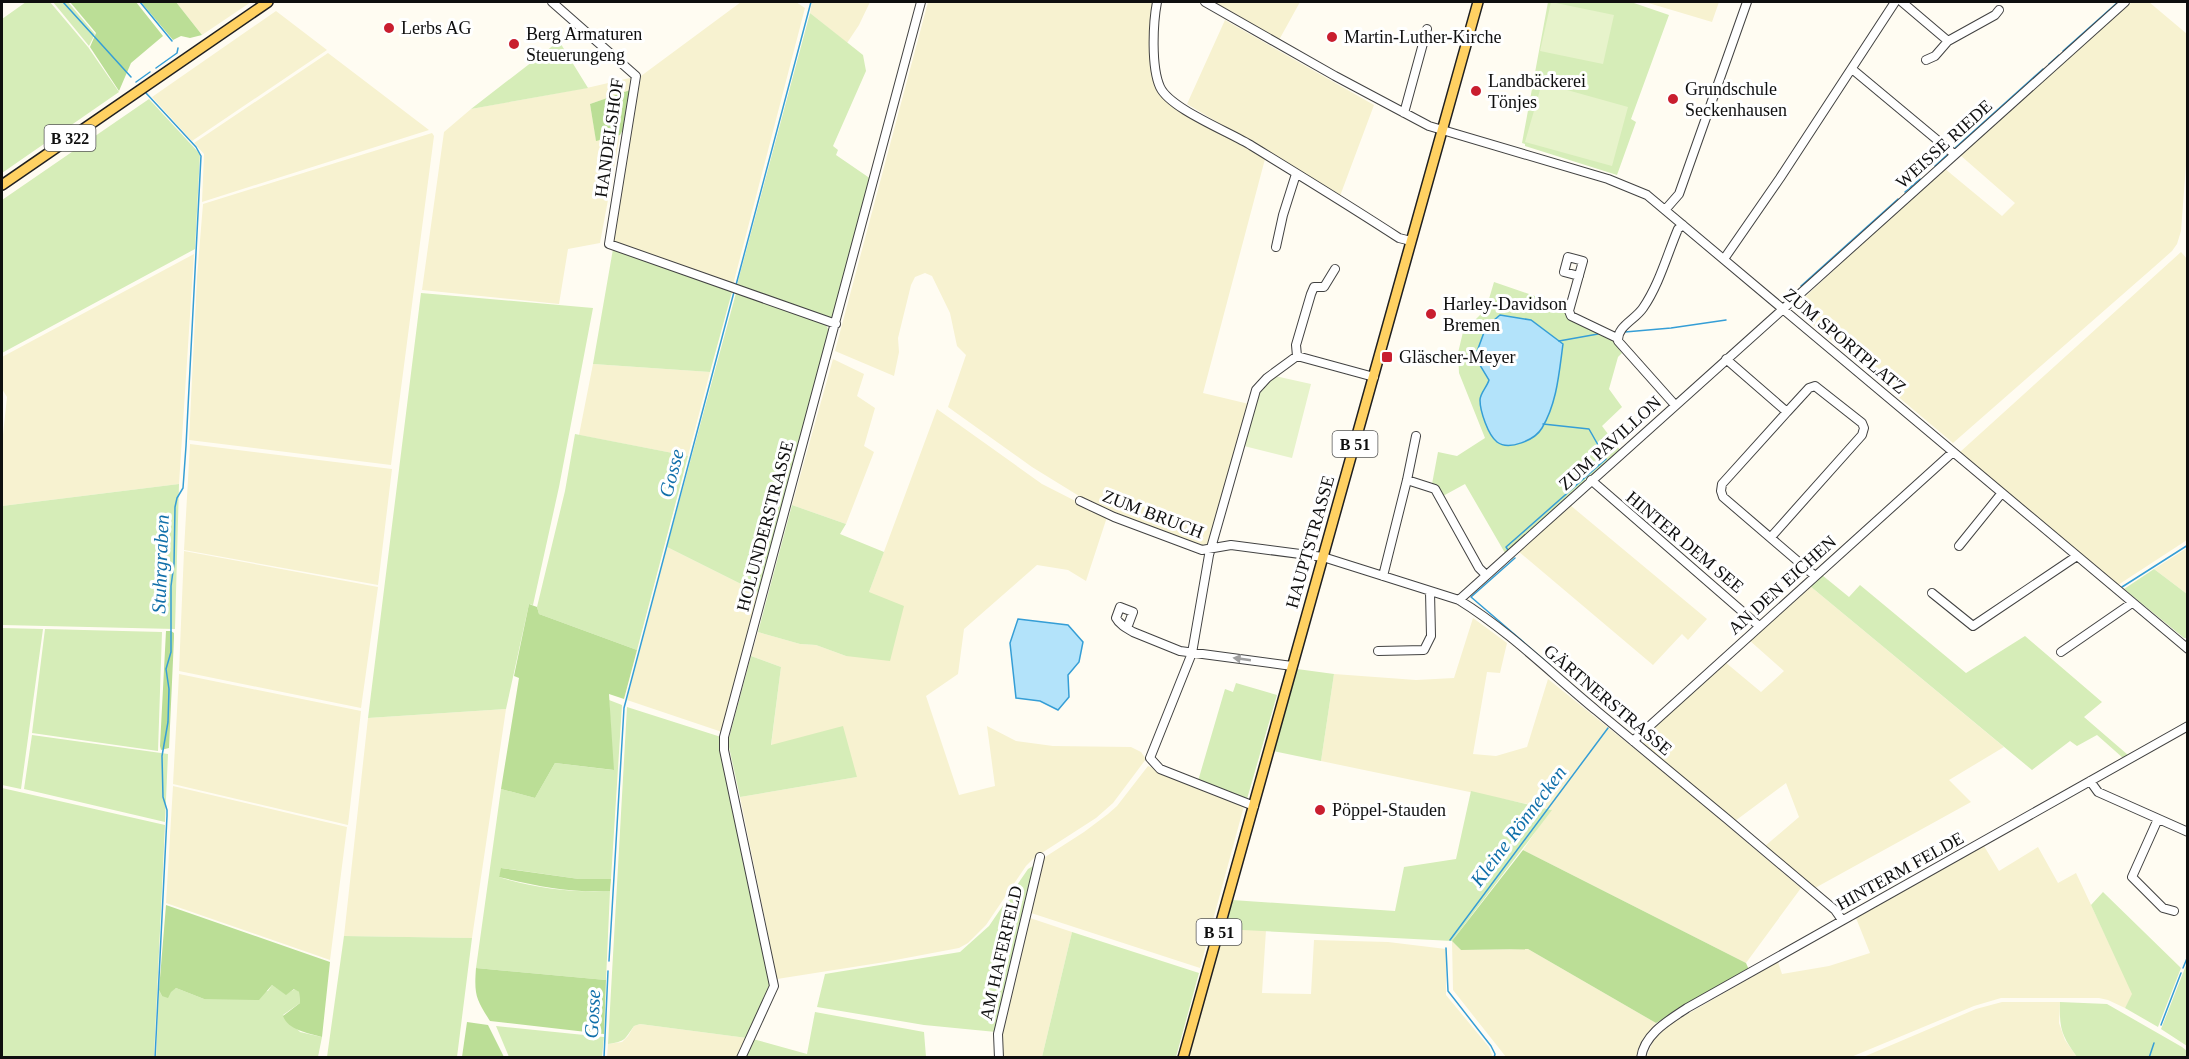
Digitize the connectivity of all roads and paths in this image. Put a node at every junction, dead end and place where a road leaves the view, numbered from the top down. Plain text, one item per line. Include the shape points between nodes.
1 (268, 2) edge
2 (552, 2) edge
3 (921, 2) edge
4 (1157, 2) edge
5 (1205, 2) edge
6 (1478, 2) edge
7 (1747, 2) edge
8 (1895, 2) edge
9 (1902, 2) edge
10 (2125, 2) edge
11 (1999, 10) dead end
12 (1427, 29) dead end
13 (1948, 40) junction
14 (1926, 60) dead end
15 (1852, 69) junction
16 (1404, 113) junction
17 (1442, 131) junction
18 (1954, 154) junction
19 (1296, 174) junction
20 (2, 185) edge
21 (1665, 210) junction
22 (1683, 225) junction
23 (1412, 241) junction
24 (1276, 246) dead end
25 (1724, 259) junction
26 (1335, 269) dead end
27 (1579, 276) dead end
28 (1782, 309) junction
29 (836, 324) junction
30 (1617, 338) junction
31 (1297, 356) junction
32 (1726, 359) junction
33 (1374, 377) junction
34 (1675, 405) junction
35 (1787, 412) junction
36 (1416, 436) dead end
37 (1953, 452) junction
38 (1407, 480) junction
39 (1591, 480) junction
40 (2001, 494) junction
41 (1080, 501) dead end
42 (1771, 537) junction
43 (1959, 546) dead end
44 (1210, 550) junction
45 (2077, 556) junction
46 (1323, 557) junction
47 (1486, 575) junction
48 (1383, 576) junction
49 (1815, 576) junction
50 (1430, 592) junction
51 (1932, 593) dead end
52 (1459, 600) junction
53 (2132, 603) junction
54 (1759, 626) junction
55 (1127, 628) dead end
56 (2187, 649) edge
57 (1378, 651) dead end
58 (2061, 652) dead end
59 (1192, 653) junction
60 (1292, 666) junction
61 (2187, 726) edge
62 (1634, 741) junction
63 (2090, 781) junction
64 (1254, 806) junction
65 (2158, 819) junction
66 (2187, 832) edge
67 (1040, 856) dead end
68 (2174, 911) dead end
69 (1842, 920) junction
70 (741, 1058) edge
71 (999, 1058) edge
72 (1183, 1058) edge
73 (1641, 1058) edge

1 - 20 main road, B 322
2 - 29 street, HANDELSHOF via 636,76 609,244
3 - 29 street, HOLUNDERSTRASSE
4 - 19 street via 1153,24 1161,89 1178,105
5 - 16 street, ZUM SPORTPLATZ
6 - 17 main road, HAUPTSTRASSE / B 51
7 - 21 street via 1679,194
8 - 15 street
9 - 13 street
10 - 18 street, WEISSE RIEDE
11 - 13 street
12 - 16 street
13 - 14 street via 1935,56
15 - 18 street
15 - 25 street
16 - 17 street, ZUM SPORTPLATZ
17 - 21 street, ZUM SPORTPLATZ via 1623,184 1647,195
17 - 23 main road, HAUPTSTRASSE / B 51
18 - 28 street, WEISSE RIEDE
19 - 23 street via 1399,238
19 - 24 street
21 - 22 street, ZUM SPORTPLATZ
22 - 25 street, ZUM SPORTPLATZ
22 - 30 street via 1649,298
23 - 33 main road, HAUPTSTRASSE / B 51
25 - 28 street, ZUM SPORTPLATZ
26 - 31 street via 1324,286 1314,287 1296,345
27 - 30 street via 1571,316
28 - 32 street, ZUM PAVILLON
28 - 37 street, ZUM SPORTPLATZ
29 - 70 street, HOLUNDERSTRASSE via 724,736 774,986
30 - 34 street
31 - 33 street
31 - 44 street via 1256,390
32 - 34 street, ZUM PAVILLON
32 - 35 street
33 - 46 main road, HAUPTSTRASSE / B 51
34 - 39 street, ZUM PAVILLON
35 - 42 street via 1722,484 1721,491 1723,497
35 - 42 street via 1815,386 1864,428 1862,435
36 - 38 street
37 - 40 street, ZUM SPORTPLATZ
37 - 49 street, AN DEN EICHEN
38 - 47 street via 1435,489
38 - 48 street
39 - 47 street, ZUM PAVILLON
39 - 54 street, HINTER DEM SEE
40 - 43 street
40 - 45 street, ZUM SPORTPLATZ
41 - 44 street, ZUM BRUCH
42 - 49 street
44 - 46 street, ZUM BRUCH via 1231,545
44 - 59 street
45 - 51 street via 1973,626
45 - 53 street, ZUM SPORTPLATZ
46 - 48 street, GÄRTNERSTRASSE
46 - 60 main road, HAUPTSTRASSE / B 51
47 - 52 street, ZUM PAVILLON
48 - 50 street, GÄRTNERSTRASSE
49 - 54 street, AN DEN EICHEN
50 - 52 street, GÄRTNERSTRASSE
50 - 57 street via 1431,636 1424,650
52 - 62 street, GÄRTNERSTRASSE
53 - 56 street, ZUM SPORTPLATZ
53 - 58 street
54 - 62 street, AN DEN EICHEN
55 - 59 street
60 -> 59 street
59 - 64 street via 1150,758 1160,769
60 - 64 main road, HAUPTSTRASSE / B 51
61 - 63 street, HINTERM FELDE
62 - 69 street, GÄRTNERSTRASSE via 1835,910
63 - 65 street via 2098,792
63 - 69 street, HINTERM FELDE
64 - 72 main road, HAUPTSTRASSE / B 51
65 - 66 street
65 - 68 street via 2132,877 2163,908
67 - 71 street, AM HAFERFELD via 998,1034
69 - 73 street, HINTERM FELDE via 1672,1018 1651,1035

